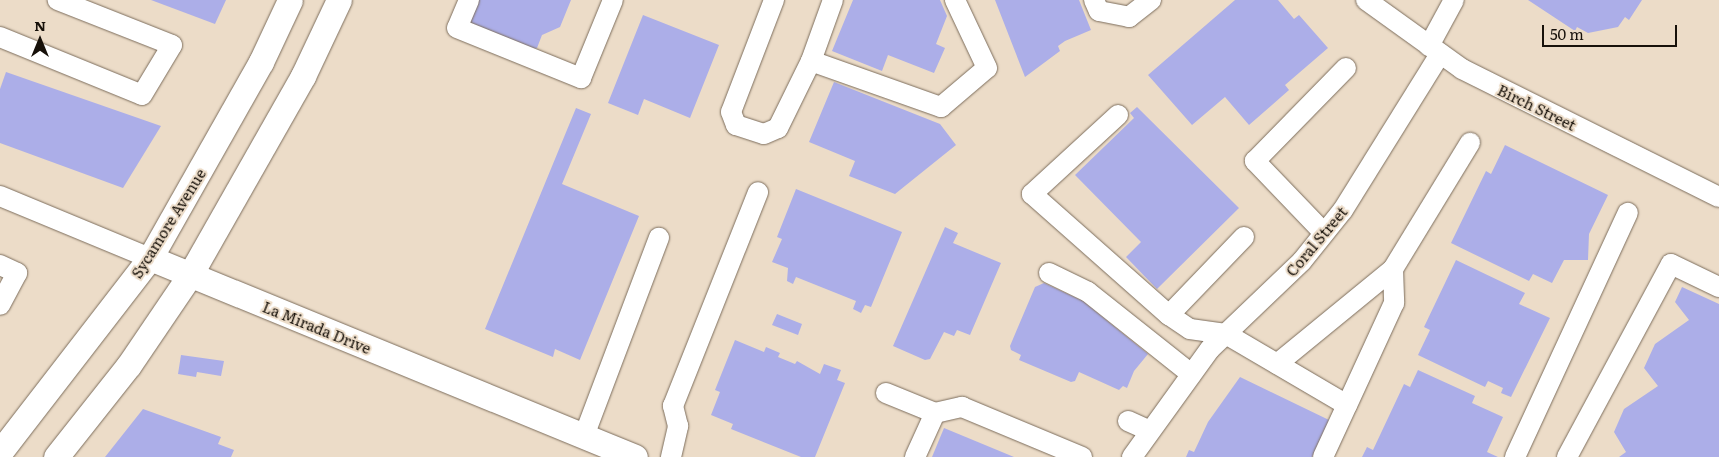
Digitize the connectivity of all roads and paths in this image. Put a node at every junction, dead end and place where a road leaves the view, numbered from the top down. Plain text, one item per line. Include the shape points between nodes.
1 (58, 0) edge
2 (290, 0) edge
3 (339, 0) edge
4 (469, 0) edge
5 (614, 0) edge
6 (774, 0) edge
7 (833, 0) edge
8 (955, 0) edge
9 (1094, 0) edge
10 (1151, 0) edge
11 (1366, 0) edge
12 (1454, 0) edge
13 (0, 36) edge
14 (1435, 50) junction
15 (811, 61) junction
16 (1346, 68) dead end
17 (1118, 115) dead end
18 (1470, 143) dead end
19 (758, 192) dead end
20 (0, 196) edge
21 (1719, 197) edge
22 (1628, 213) dead end
23 (1324, 233) junction
24 (1244, 236) dead end
25 (659, 238) dead end
26 (150, 258) junction
27 (0, 265) edge
28 (1393, 269) junction
29 (1049, 273) dead end
30 (190, 275) junction
31 (1719, 287) edge
32 (0, 305) edge
33 (1169, 315) junction
34 (1226, 334) junction
35 (1277, 364) junction
36 (1191, 374) junction
37 (886, 393) dead end
38 (1347, 405) junction
39 (935, 413) junction
40 (1128, 421) dead end
41 (1150, 431) junction
42 (584, 436) junction
43 (0, 452) edge
44 (56, 457) edge
45 (635, 457) edge
46 (671, 457) edge
47 (915, 457) edge
48 (1082, 457) edge
49 (1132, 457) edge
50 (1323, 457) edge
51 (1516, 457) edge
52 (1567, 457) edge

1 - 13 street via 172,45 142,95
2 - 26 main road, Sycamore Avenue via 257,70
3 - 30 main road via 303,76
4 - 5 street via 457,28 580,78
6 - 15 street via 731,112 736,125 764,134 778,128
7 - 15 street
8 - 15 street via 987,68 941,108
9 - 10 street via 1099,11 1129,17
11 - 14 street, Birch Street
12 - 14 street, Coral Street
14 - 21 street, Birch Street via 1462,69
14 - 23 street, Coral Street via 1343,210
16 - 23 street via 1255,161
17 - 33 street via 1032,194
18 - 28 street
19 - 46 street via 673,406 678,426
20 - 26 street, La Mirada Drive
22 - 51 street
23 - 34 street, Coral Street via 1302,261
24 - 33 street
25 - 42 street
26 - 30 main road, La Mirada Drive
26 - 43 main road, Sycamore Avenue
27 - 32 street via 17,273
28 - 35 street
28 - 38 street via 1394,303
29 - 36 street via 1088,292
30 - 42 main road, La Mirada Drive
30 - 44 main road via 130,365
31 - 52 street via 1671,264
33 - 34 street via 1190,329
34 - 35 street
34 - 36 street, Coral Street
35 - 38 street
36 - 41 street, Coral Street
37 - 39 street
38 - 50 street
39 - 47 street
39 - 48 street via 962,407
40 - 41 street
41 - 49 street, Coral Street
42 - 45 main road, La Mirada Drive

